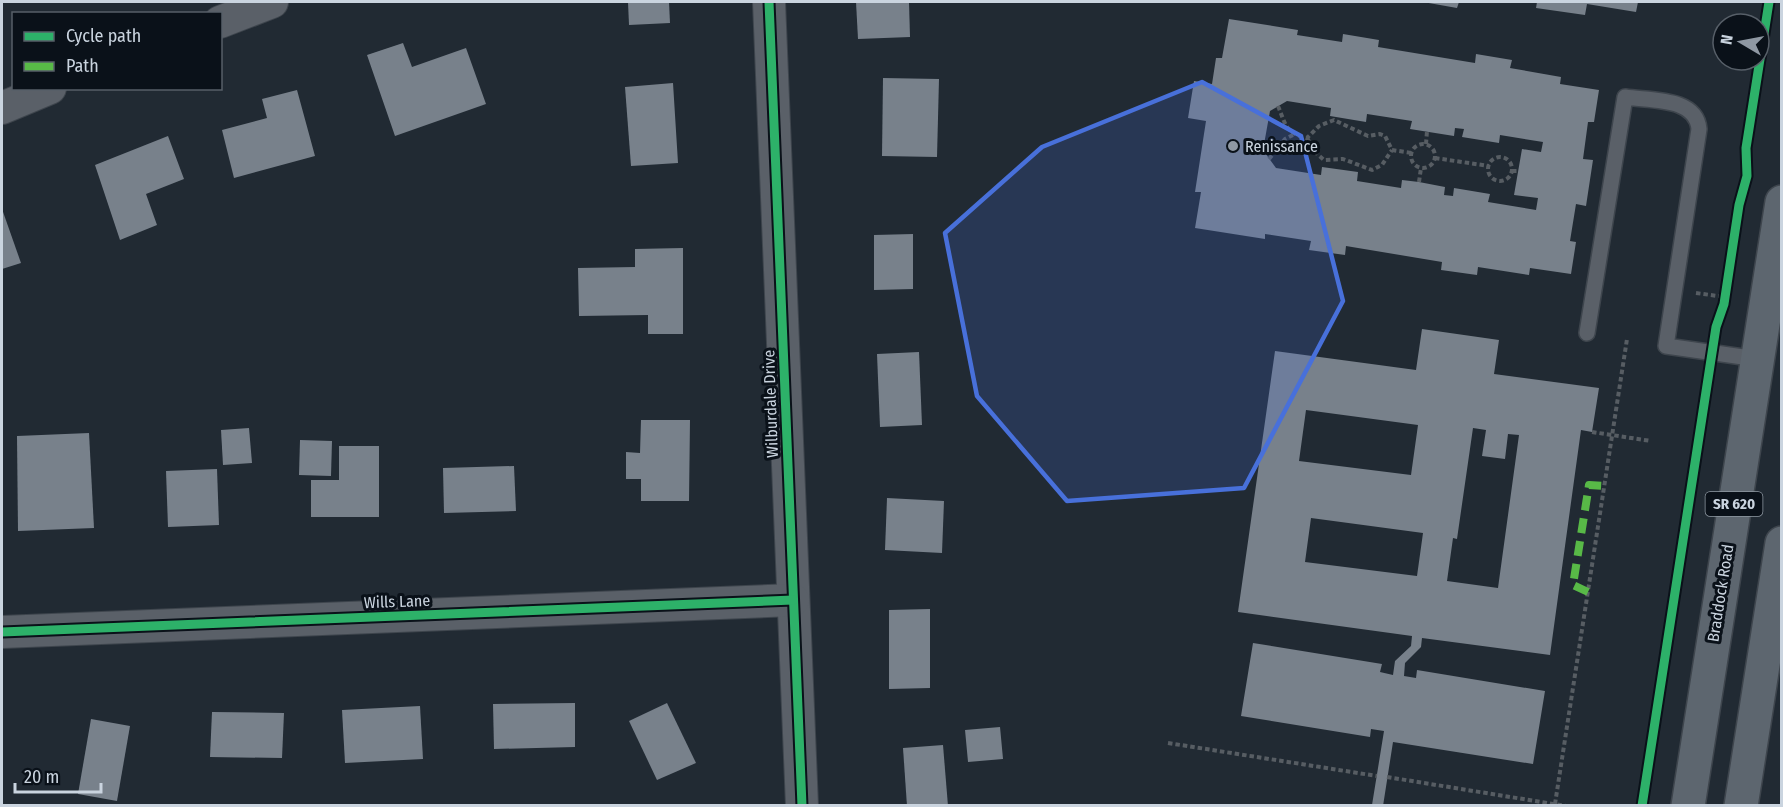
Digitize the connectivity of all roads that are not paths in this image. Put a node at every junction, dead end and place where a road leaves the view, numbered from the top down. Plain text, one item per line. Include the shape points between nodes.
1 (272, 2) edge
2 (769, 2) edge
3 (222, 21) edge
4 (45, 90) edge
5 (2, 108) edge
6 (1782, 202) edge
7 (1587, 333) dead end
8 (1756, 359) junction
9 (1782, 543) edge
10 (793, 600) junction
11 (2, 632) edge
12 (802, 806) edge
13 (1688, 806) edge
14 (1741, 806) edge

1 - 3 street
2 - 10 street, Wilburdale Drive
4 - 5 street
6 - 8 main road, Braddock Road / SR 620
7 - 8 lane via 1625,97 1660,102 1689,108 1699,129 1666,346
8 - 13 main road, Braddock Road / SR 620
9 - 14 main road
10 - 11 street, Wills Lane
10 - 12 street, Wilburdale Drive

